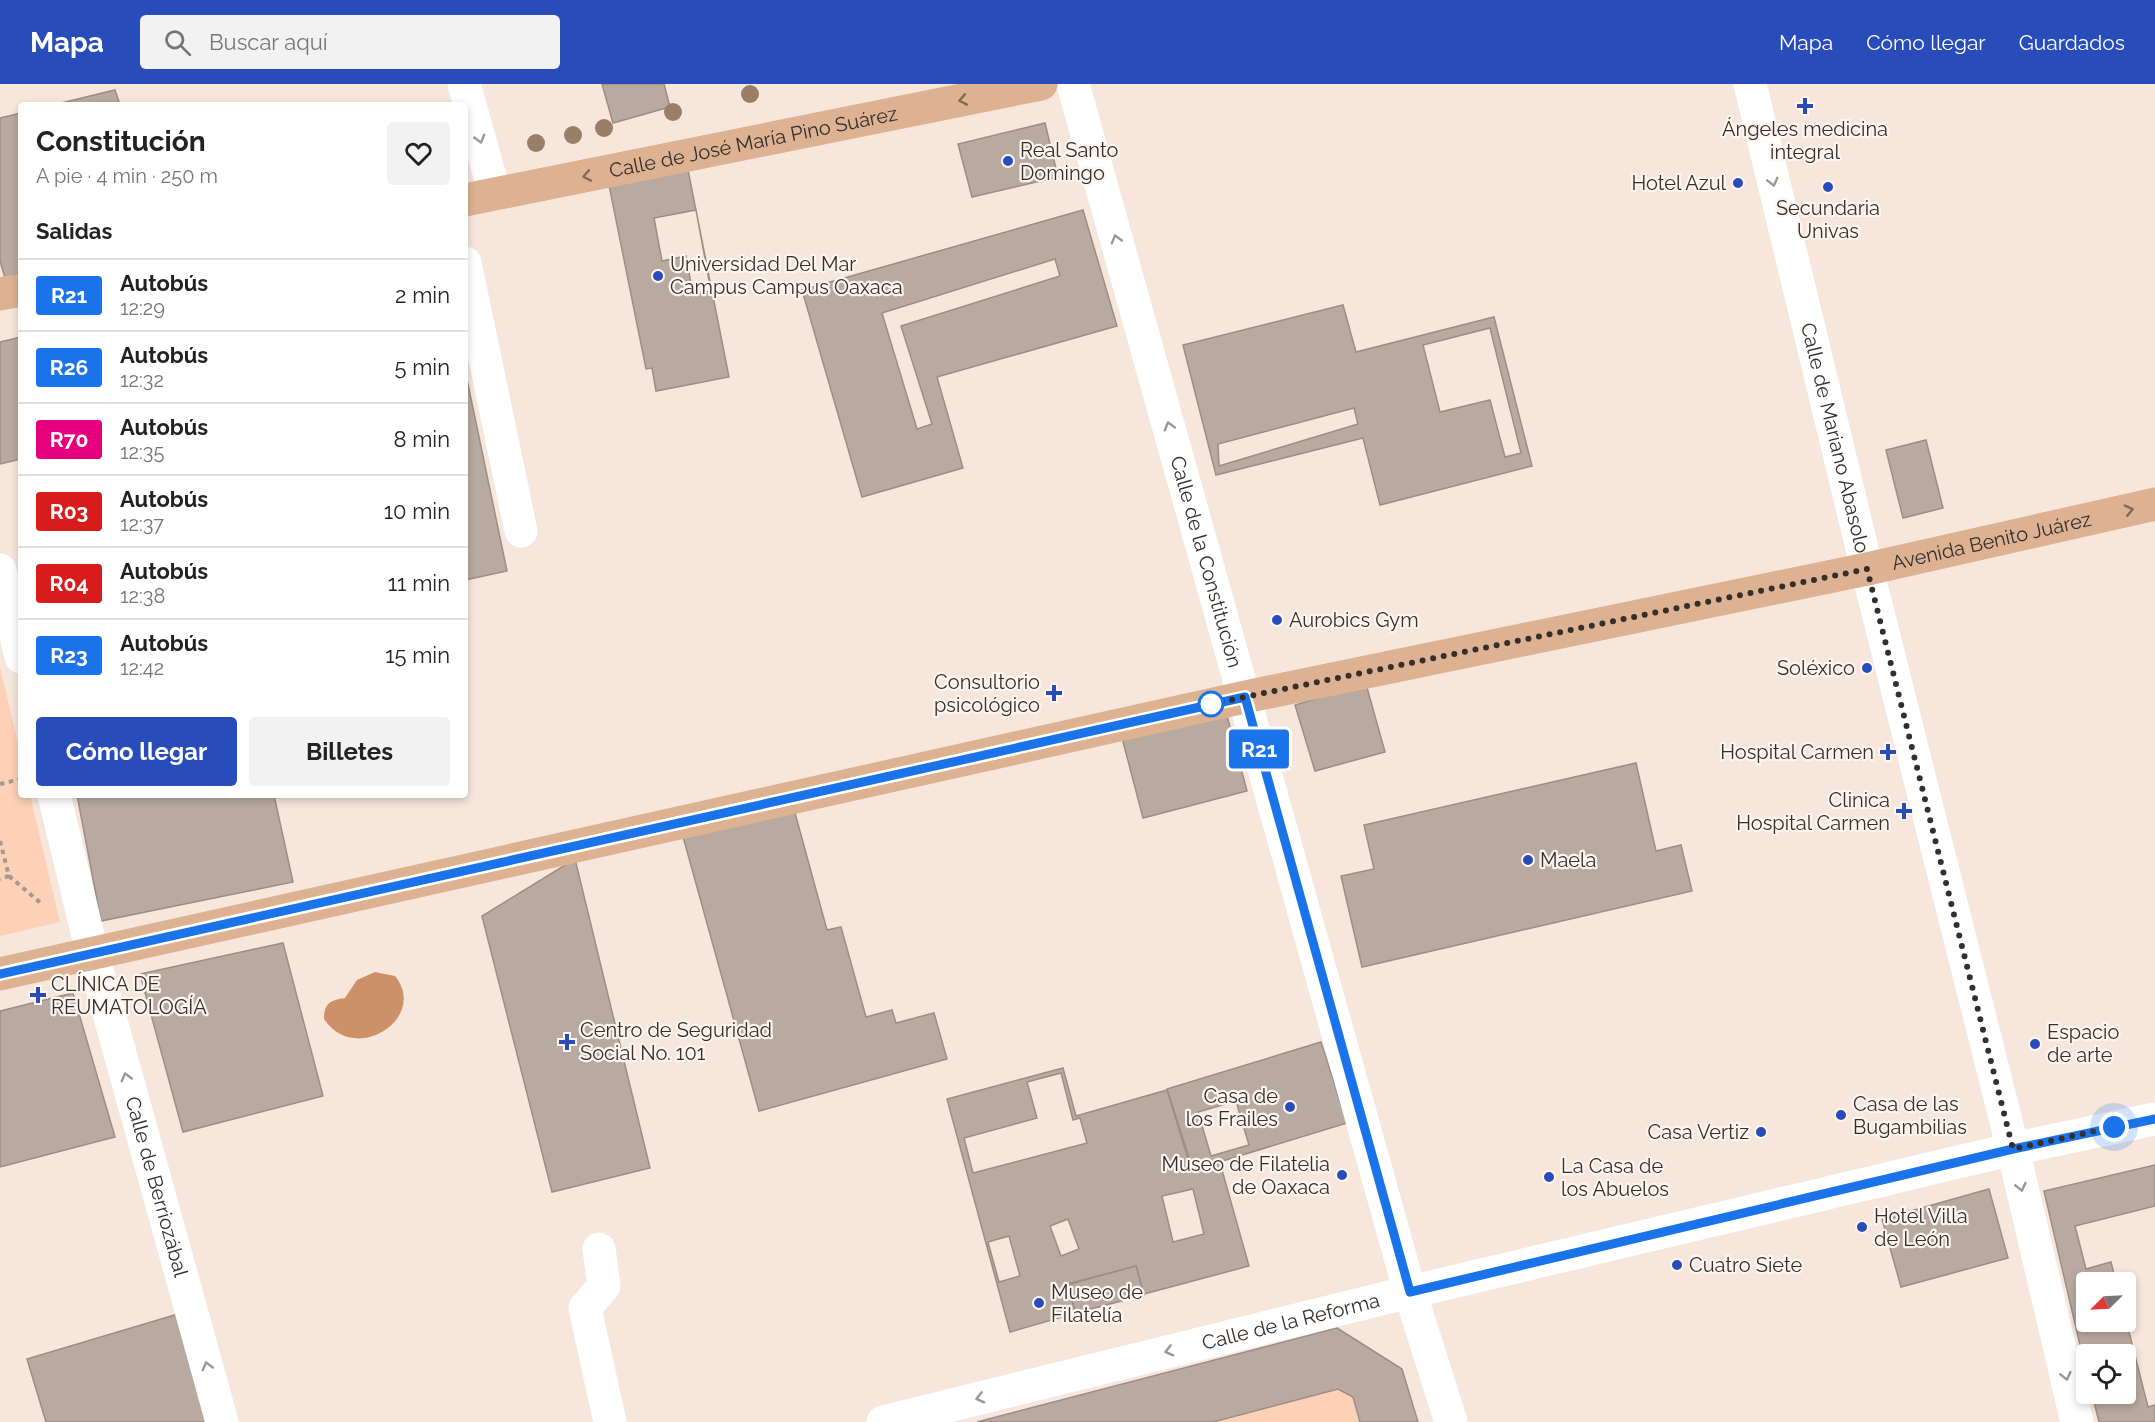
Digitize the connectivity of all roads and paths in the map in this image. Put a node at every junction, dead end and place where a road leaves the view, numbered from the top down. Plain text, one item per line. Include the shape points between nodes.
1 (465, 84) edge
2 (1041, 84) edge
3 (1073, 84) edge
4 (1750, 84) edge
5 (467, 102) edge
6 (468, 107) edge
7 (480, 197) edge
8 (468, 276) edge
9 (18, 291) edge
10 (0, 294) edge
11 (2155, 504) edge
12 (522, 531) dead end
13 (1867, 569) junction
14 (0, 570) edge
15 (18, 645) edge
16 (1245, 697) junction
17 (18, 779) edge
18 (0, 784) edge
19 (55, 798) edge
20 (0, 841) edge
21 (0, 879) edge
22 (92, 952) junction
23 (0, 974) edge
24 (2155, 1119) edge
25 (2013, 1149) junction
26 (598, 1249) dead end
27 (1410, 1292) junction
28 (222, 1422) edge
29 (610, 1422) edge
30 (883, 1422) edge
31 (1451, 1422) edge
32 (2077, 1422) edge

1 -> 5 street
2 -> 7 main road, Calle de José María Pino Suárez
16 -> 3 street, Calle de la Constitución
4 -> 13 street, Calle de Mariano Abasolo
6 -> 7 street
8 - 12 street
9 - 10 main road
13 -> 11 main road, Avenida Benito Juárez
13 - 16 main road, Avenida Benito Juárez
13 - 25 street, Calle de Mariano Abasolo
14 - 15 street
16 - 22 main road, Avenida Benito Juárez
16 - 27 street, Calle de la Constitución
17 - 18 path
19 - 22 street, Calle de Berriozábal
20 - 21 path via 9,876
22 - 23 main road, Avenida Benito Juárez
28 -> 22 street, Calle de Berriozábal
24 - 25 street, Calle de la Reforma
25 - 27 street, Calle de la Reforma
25 -> 32 street, Calle de Mariano Abasolo
26 - 29 street via 604,1286 585,1308
27 -> 30 street, Calle de la Reforma
27 - 31 street, Calle de la Constitución

